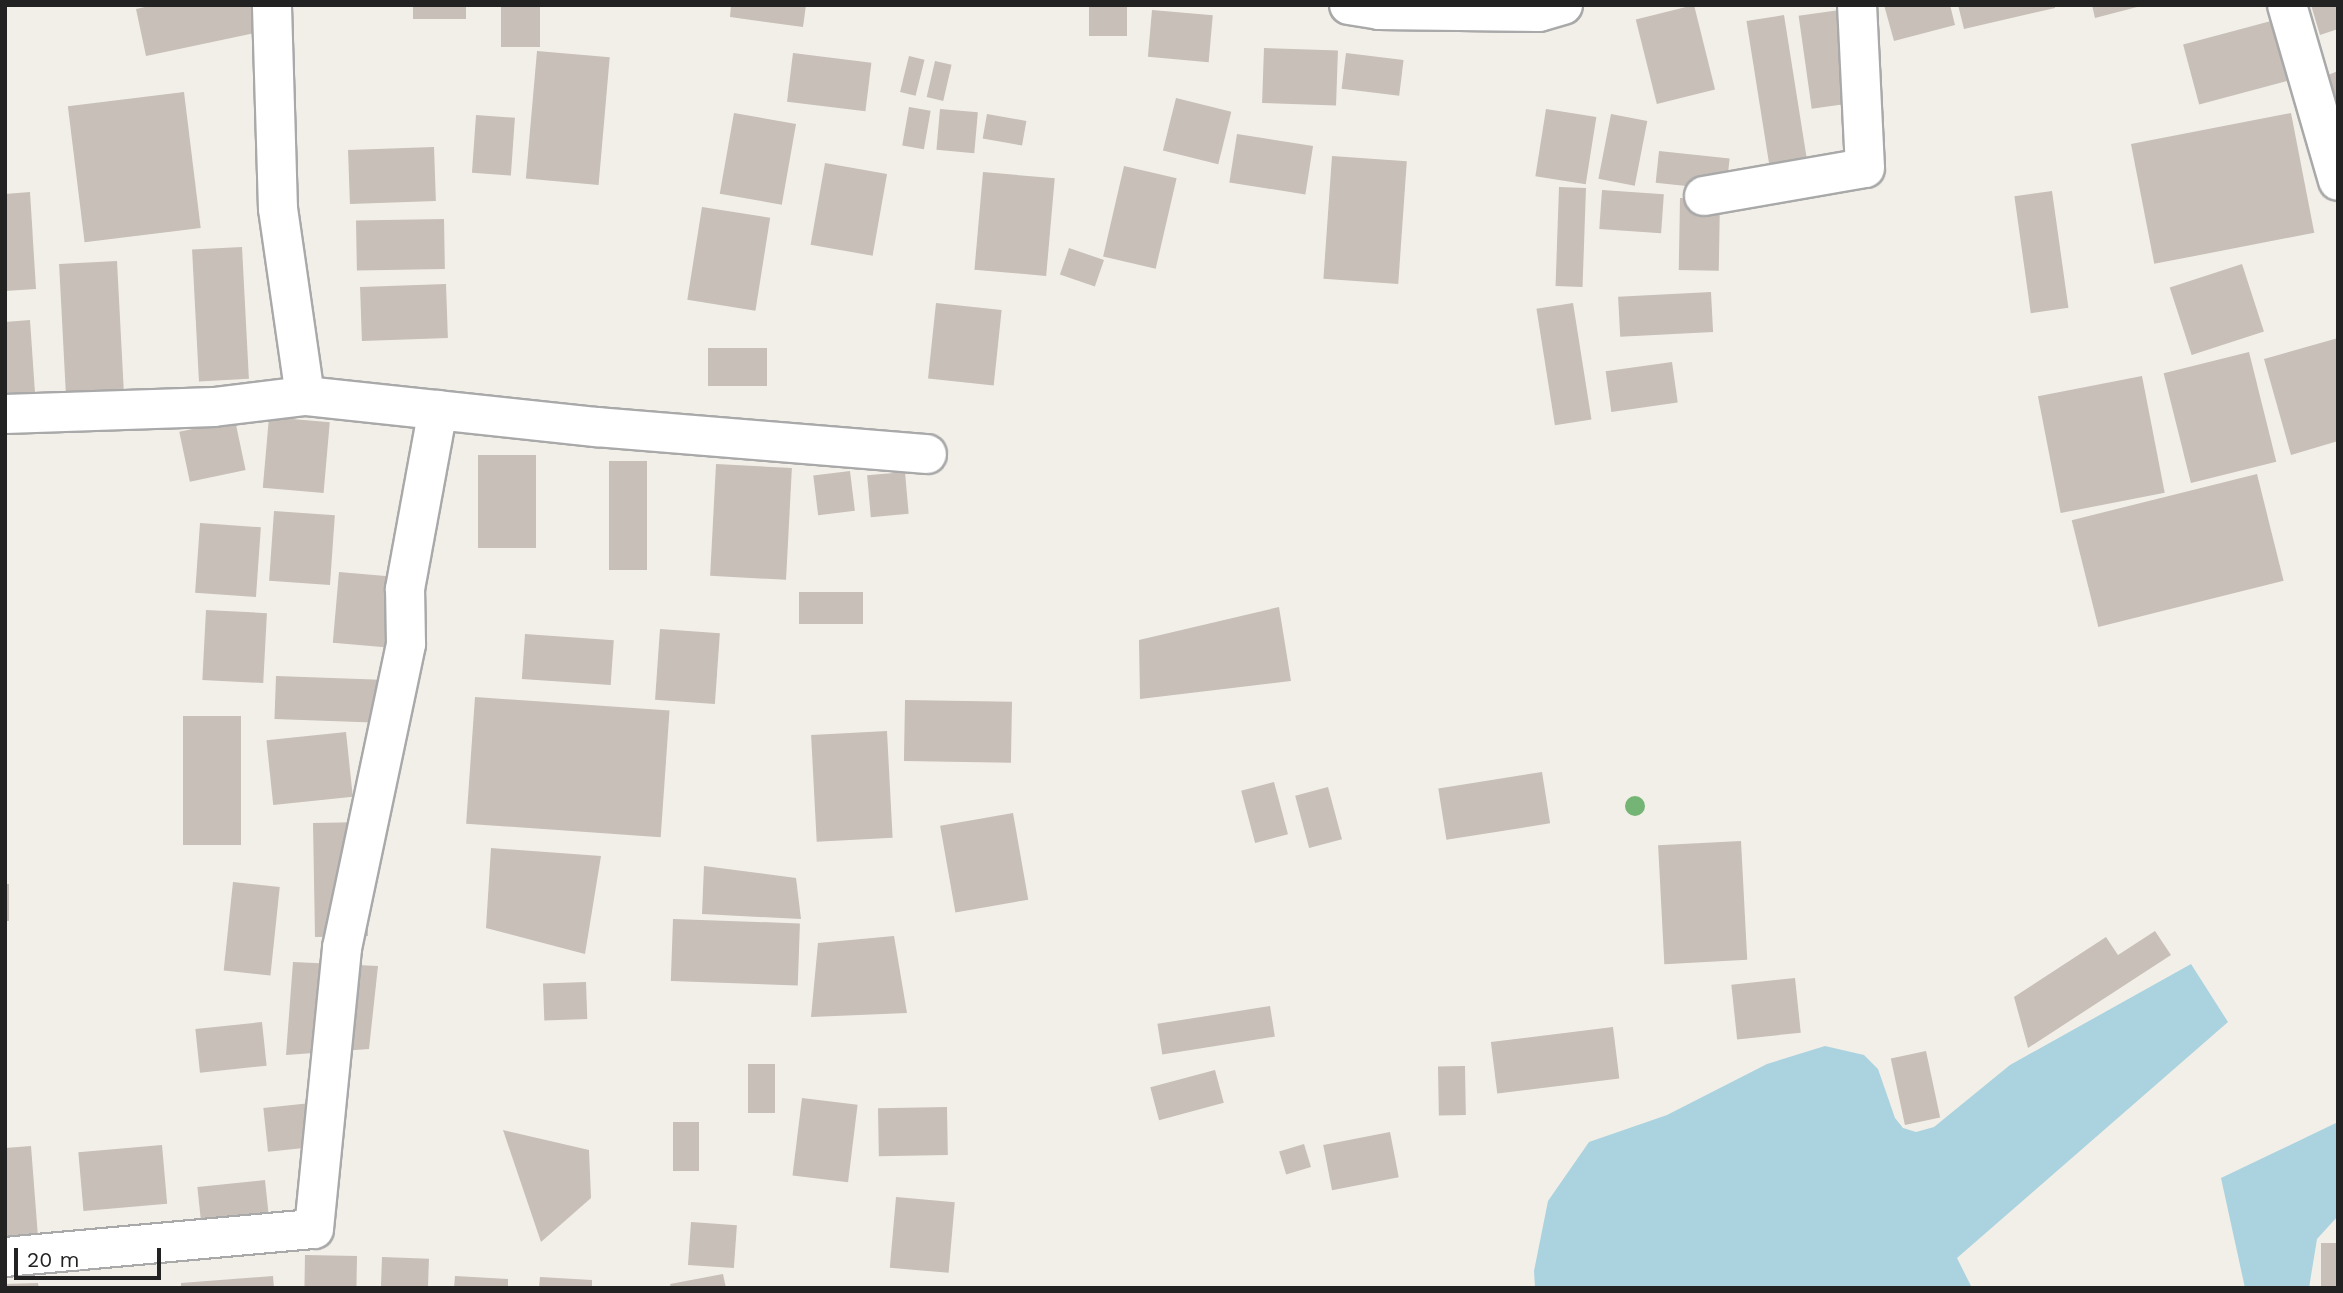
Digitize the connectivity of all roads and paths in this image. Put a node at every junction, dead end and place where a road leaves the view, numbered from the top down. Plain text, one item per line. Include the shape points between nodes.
1 (272, 5) edge
2 (1349, 5) edge
3 (1563, 5) edge
4 (1857, 5) edge
5 (2287, 5) edge
6 (2338, 181) edge
7 (1704, 196) dead end
8 (305, 396) junction
9 (438, 410) junction
10 (5, 414) edge
11 (927, 454) dead end
12 (5, 1257) edge

1 - 8 street via 278,209
2 - 3 street via 1379,10 1539,12
4 - 7 street via 1865,168
5 - 6 street
8 - 9 street
8 - 10 street via 214,407
9 - 11 street
9 - 12 street via 405,589 407,644 342,948 314,1229

